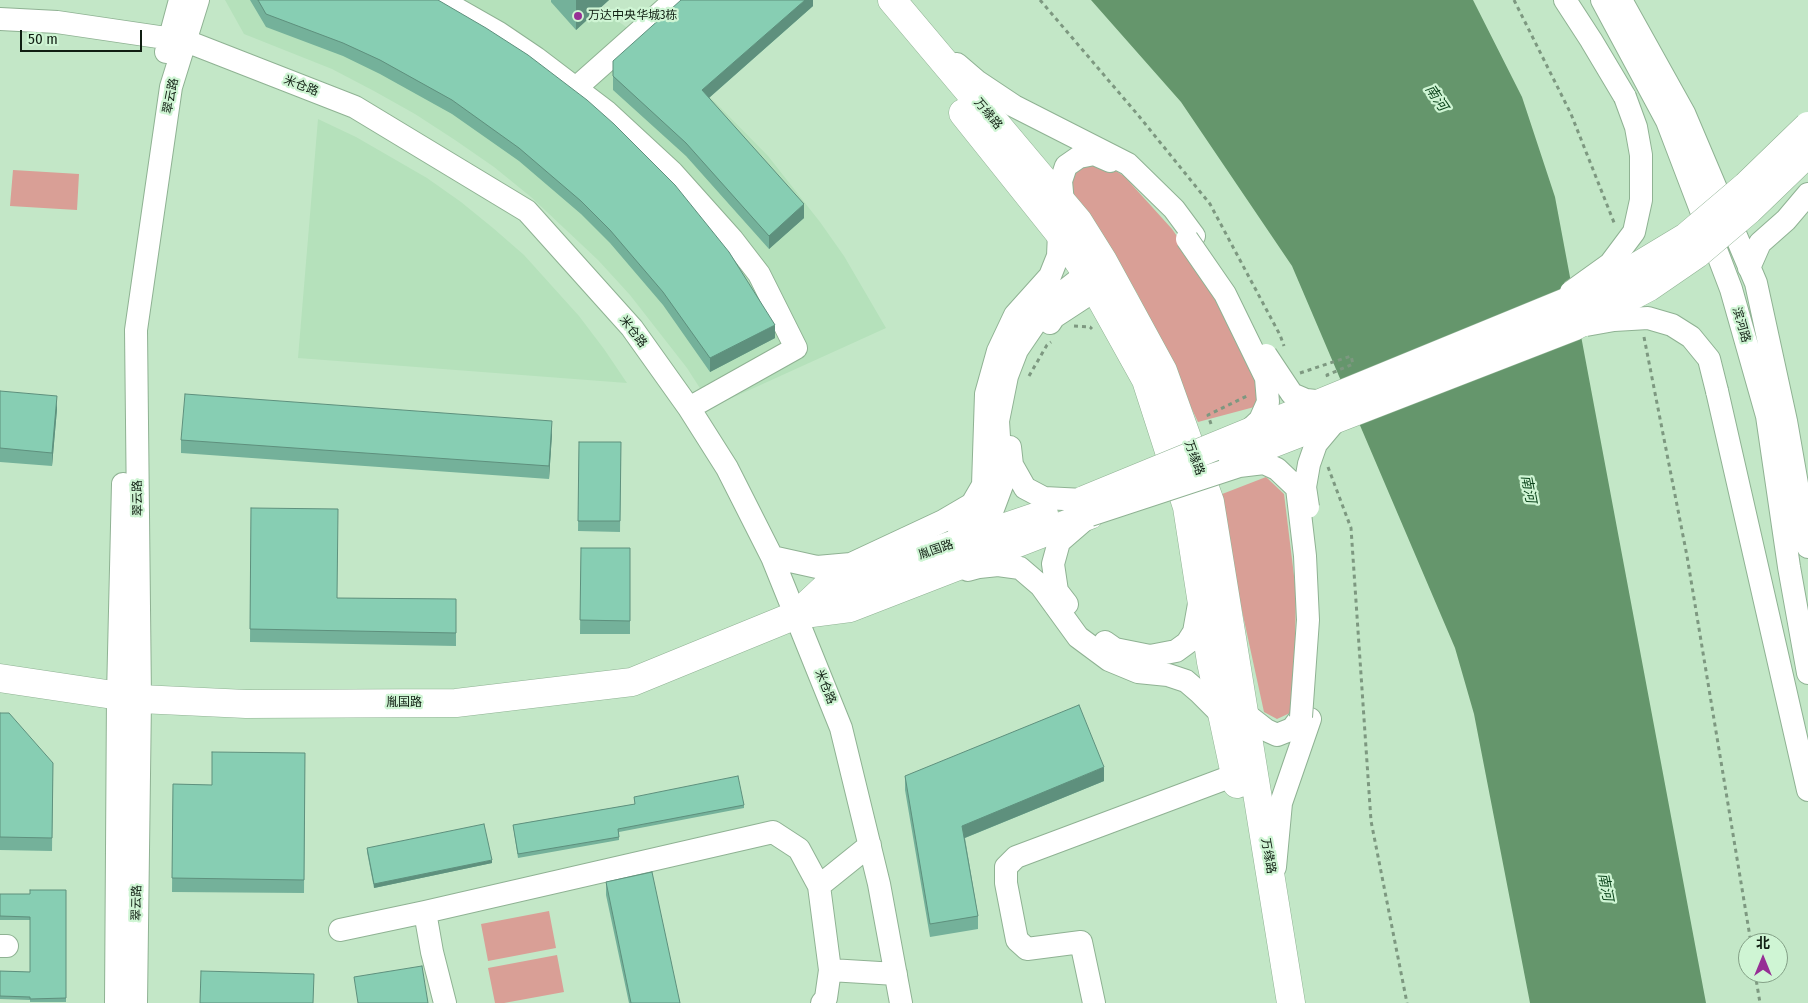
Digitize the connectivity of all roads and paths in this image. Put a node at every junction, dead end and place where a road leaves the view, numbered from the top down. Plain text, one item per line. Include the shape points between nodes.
1 (180, 0) edge
2 (198, 0) edge
3 (441, 0) edge
4 (675, 0) edge
5 (874, 0) edge
6 (892, 0) edge
7 (1514, 0) edge
8 (1565, 0) edge
9 (1602, 0) edge
10 (1620, 0) edge
11 (0, 19) edge
12 (916, 29) junction
13 (177, 40) junction
14 (576, 87) junction
15 (1808, 126) edge
16 (1808, 153) edge
17 (1808, 194) edge
18 (1063, 203) junction
19 (1617, 228) dead end
20 (1059, 234) junction
21 (1190, 237) junction
22 (1749, 268) junction
23 (1100, 276) junction
24 (1535, 315) junction
25 (1573, 327) junction
26 (1067, 329) dead end
27 (1643, 332) dead end
28 (1097, 333) dead end
29 (1054, 338) dead end
30 (1025, 383) dead end
31 (689, 408) junction
32 (1331, 410) junction
33 (1243, 436) junction
34 (1087, 508) junction
35 (1808, 547) edge
36 (772, 557) junction
37 (825, 588) junction
38 (1200, 593) junction
39 (850, 608) junction
40 (796, 615) junction
41 (1808, 673) edge
42 (0, 678) edge
43 (129, 697) junction
44 (1233, 714) junction
45 (1306, 718) junction
46 (1235, 775) junction
47 (1808, 790) edge
48 (870, 846) junction
49 (819, 886) junction
50 (1273, 890) junction
51 (425, 912) junction
52 (340, 930) dead end
53 (1748, 933) edge
54 (830, 970) junction
55 (896, 974) junction
56 (1757, 983) edge
57 (116, 1003) edge
58 (136, 1003) edge
59 (445, 1003) edge
60 (822, 1003) edge
61 (901, 1003) edge
62 (1094, 1003) edge
63 (1277, 1003) edge
64 (1291, 1003) edge
65 (1760, 1003) edge

1 - 13 street, 翠云路
2 - 13 street, 翠云路
3 - 14 street via 499,33
4 - 14 street
5 - 20 main road, 万缘路
6 - 12 main road, 万缘路
7 - 19 path via 1571,114
8 - 24 street, bridge via 1625,97 1636,127 1641,155 1641,200 1634,232 1610,264
9 - 41 street, 滨河路 via 1667,120 1731,289 1767,416
10 - 22 street, 滨河路 via 1684,114
11 - 13 street, 米仓路 via 58,22
12 - 18 main road, 万缘路
12 - 21 street via 978,82 1014,106 1128,164 1174,209
13 - 31 street, 米仓路 via 355,107 527,211 632,328
13 - 43 street, 翠云路 via 151,128 126,315
14 - 31 street via 672,172 732,239 759,274 796,348
15 - 24 main road, bridge via 1746,186 1686,237 1603,287
16 - 25 main road, bridge via 1697,254 1649,287
17 - 22 street via 1760,243
18 - 21 street via 1061,180 1066,166 1078,157 1094,154 1118,164
18 - 23 main road, 万缘路 via 1078,221
20 - 23 main road, 万缘路
20 - 36 street via 1058,256 1050,276 1016,315 998,351 986,394 984,485 972,504 851,564 817,567
21 - 32 street, bridge via 1227,287 1292,394
21 - 33 street, bridge via 1225,294 1266,378 1268,402 1260,420
22 - 35 street, 滨河路 via 1756,283 1786,421
23 - 34 street via 1054,317 1029,350 1018,376 1008,418 1012,465 1025,488 1044,498
23 - 37 street via 1049,303 1017,350 1007,376 998,421 1002,485 993,509 982,524 857,572
23 - 38 main road, 万缘路 via 1146,380 1188,507
23 - 44 main road, 万缘路 via 1163,371 1210,502
24 - 32 main road, bridge
25 - 32 main road, bridge
25 - 47 street, bridge via 1648,318 1672,325 1691,337 1709,360
26 - 28 path via 1090,327
27 - 53 path via 1687,556
29 - 30 path
31 - 36 street, 米仓路 via 727,468
32 - 33 main road, bridge
32 - 34 main road, bridge
32 - 45 street, bridge via 1309,464 1305,487 1320,587
33 - 34 main road, bridge
34 - 37 main road, 胤国路
34 - 38 street via 1059,542 1052,564 1057,591 1086,629 1115,649 1150,656 1176,651 1187,644 1194,632
34 - 39 main road, 胤国路
34 - 45 street, bridge via 1239,466 1264,463 1277,469 1297,488 1308,620
36 - 40 street, 米仓路
37 - 40 main road, 胤国路
38 - 44 main road, 万缘路 via 1211,662
39 - 40 main road, 胤国路
39 - 44 street via 979,567 1020,568 1041,586 1078,637 1109,660 1138,672 1186,681
40 - 43 main road, 胤国路 via 632,682 456,703 246,704
40 - 48 street, 米仓路 via 841,728
42 - 43 main road, 胤国路
43 - 57 street, 翠云路
43 - 58 street, 翠云路
44 - 45 street via 1277,735
44 - 46 main road, 万缘路
44 - 50 main road, 万缘路
45 - 50 street via 1280,802
46 - 62 street via 1016,857 1006,867 1017,940 1027,949 1081,942
46 - 63 main road, 万缘路
48 - 49 street
48 - 55 street, 米仓路
49 - 51 street via 799,849 773,832
49 - 54 street
50 - 64 main road, 万缘路
51 - 52 street
51 - 59 street
54 - 55 street
54 - 60 street via 826,998
55 - 61 street, 米仓路
56 - 65 path

